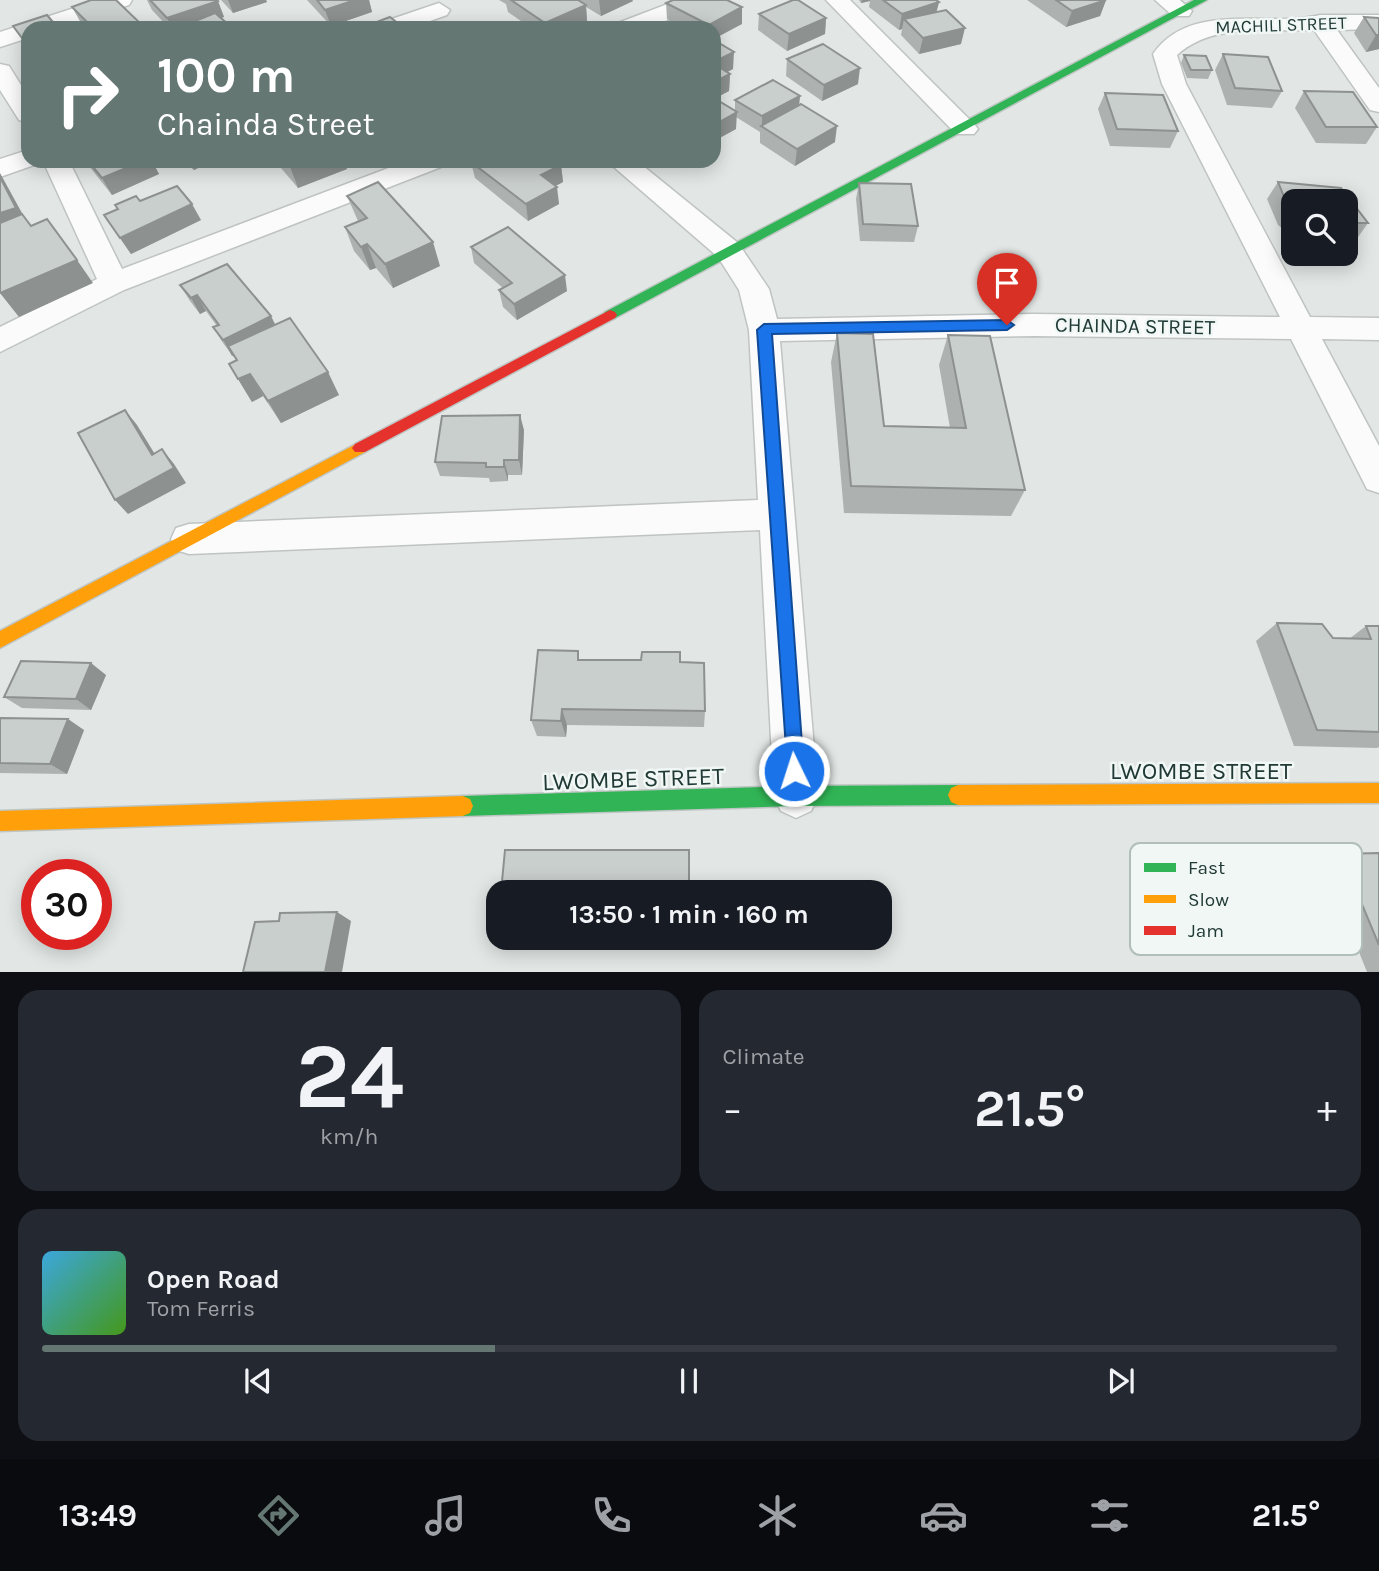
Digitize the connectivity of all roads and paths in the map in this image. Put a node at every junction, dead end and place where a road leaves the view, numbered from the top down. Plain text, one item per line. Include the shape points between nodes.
1 (121, 0) edge
2 (698, 0) edge
3 (836, 0) edge
4 (1202, 0) edge
5 (440, 10) edge
6 (1180, 19) edge
7 (56, 21) edge
8 (408, 21) edge
9 (644, 21) edge
10 (1320, 22) junction
11 (1379, 22) edge
12 (21, 32) edge
13 (0, 40) edge
14 (0, 71) edge
15 (21, 104) edge
16 (1379, 105) edge
17 (965, 128) junction
18 (21, 161) edge
19 (59, 168) edge
20 (414, 168) edge
21 (629, 168) edge
22 (0, 169) edge
23 (729, 250) junction
24 (114, 283) junction
25 (1303, 329) junction
26 (1379, 329) edge
27 (764, 330) junction
28 (0, 341) edge
29 (1379, 479) edge
30 (777, 514) junction
31 (189, 539) junction
32 (0, 640) edge
33 (1379, 793) edge
34 (796, 796) junction
35 (8, 821) edge

1 - 7 street
2 - 9 street
3 - 17 street
4 - 6 street
5 - 8 street
6 - 10 street, MACHILI STREET via 1221,26
6 - 17 street
6 - 25 street via 1165,54 1174,84
10 - 11 street, MACHILI STREET
10 - 16 street
12 - 13 street
14 - 15 street
17 - 23 street
18 - 22 street
19 - 24 street
20 - 24 street
21 - 23 street
23 - 27 street via 754,289
23 - 31 street
24 - 28 street
25 - 26 street, CHAINDA STREET
25 - 27 street, CHAINDA STREET via 1034,325
25 - 29 street
27 - 30 street
30 - 31 street
30 - 34 street
31 - 32 street
33 - 34 street, LWOMBE STREET
34 - 35 street, LWOMBE STREET

